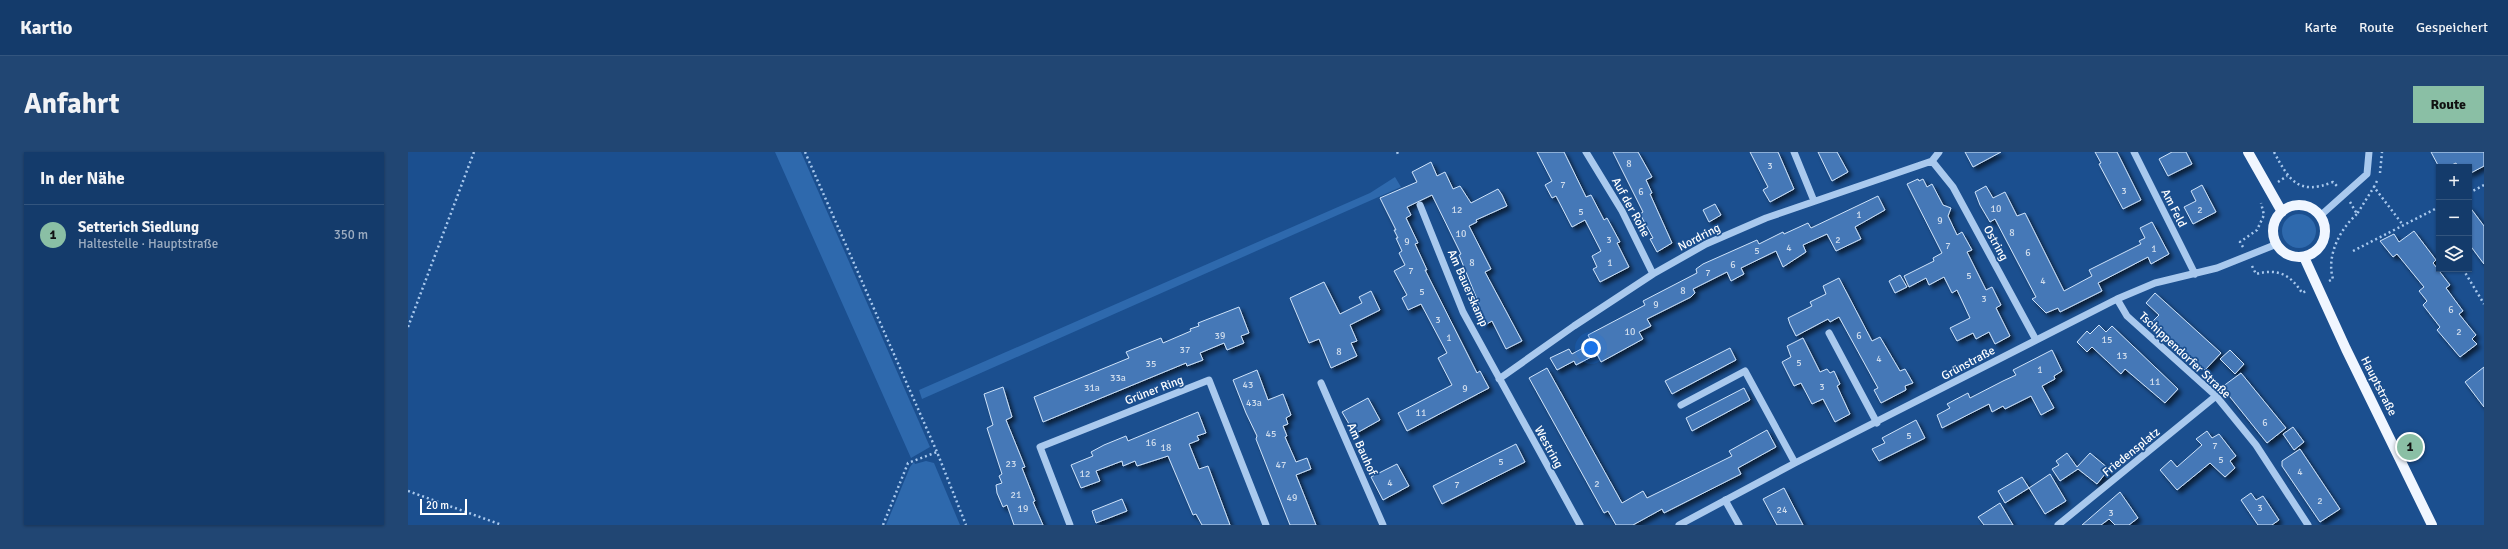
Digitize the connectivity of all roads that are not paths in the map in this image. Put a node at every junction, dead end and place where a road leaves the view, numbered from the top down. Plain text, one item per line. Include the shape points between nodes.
1 (1586, 152) edge
2 (1794, 152) edge
3 (1939, 152) edge
4 (2134, 152) edge
5 (2248, 152) edge
6 (2369, 152) edge
7 (1932, 161) junction
8 (1814, 201) junction
9 (1420, 205) dead end
10 (2282, 212) junction
11 (2320, 216) junction
12 (2276, 244) junction
13 (2304, 257) junction
14 (1653, 274) junction
15 (2195, 274) junction
16 (2117, 299) junction
17 (1829, 333) dead end
18 (2036, 340) junction
19 (1500, 379) junction
20 (1321, 383) dead end
21 (2216, 396) junction
22 (1681, 405) dead end
23 (1877, 423) junction
24 (1795, 463) junction
25 (1725, 500) junction
26 (1070, 525) edge
27 (1266, 525) edge
28 (1383, 525) edge
29 (1580, 525) edge
30 (1679, 525) edge
31 (1739, 525) edge
32 (2058, 525) edge
33 (2308, 525) edge
34 (2432, 525) edge

1 - 14 street, Auf der Rohe via 1622,211
2 - 8 street
3 - 7 street
4 - 15 street, Am Feld
5 - 10 main road
6 - 11 street via 2367,174
7 - 8 street, Nordring
7 - 18 street, Ostring via 1953,187
8 - 14 street, Nordring via 1706,244
9 - 19 street, Am Bauerskamp via 1463,312
10 - 11 main road via 2294,206 2302,206 2309,207
10 - 12 main road via 2274,224
11 - 13 main road via 2324,224 2324,241 2319,248
12 - 13 main road via 2288,255
12 - 15 street, Grünstraße
13 - 34 main road, Hauptstraße
14 - 19 street, Nordring
15 - 16 street, Grünstraße via 2155,282
16 - 18 street, Grünstraße
16 - 21 street, Tschippendorfer Straße via 2127,316
17 - 23 street
18 - 23 street, Grünstraße
19 - 29 street, Westring
20 - 28 street, Am Bauhof
21 - 32 street, Friedensplatz
21 - 33 street, Tschippendorfer Straße via 2256,445
22 - 24 street via 1745,371
23 - 24 street, Grünstraße
24 - 25 street, Grünstraße
25 - 30 street, Grünstraße
25 - 31 street
26 - 27 street, Grüner Ring via 1040,447 1209,380

